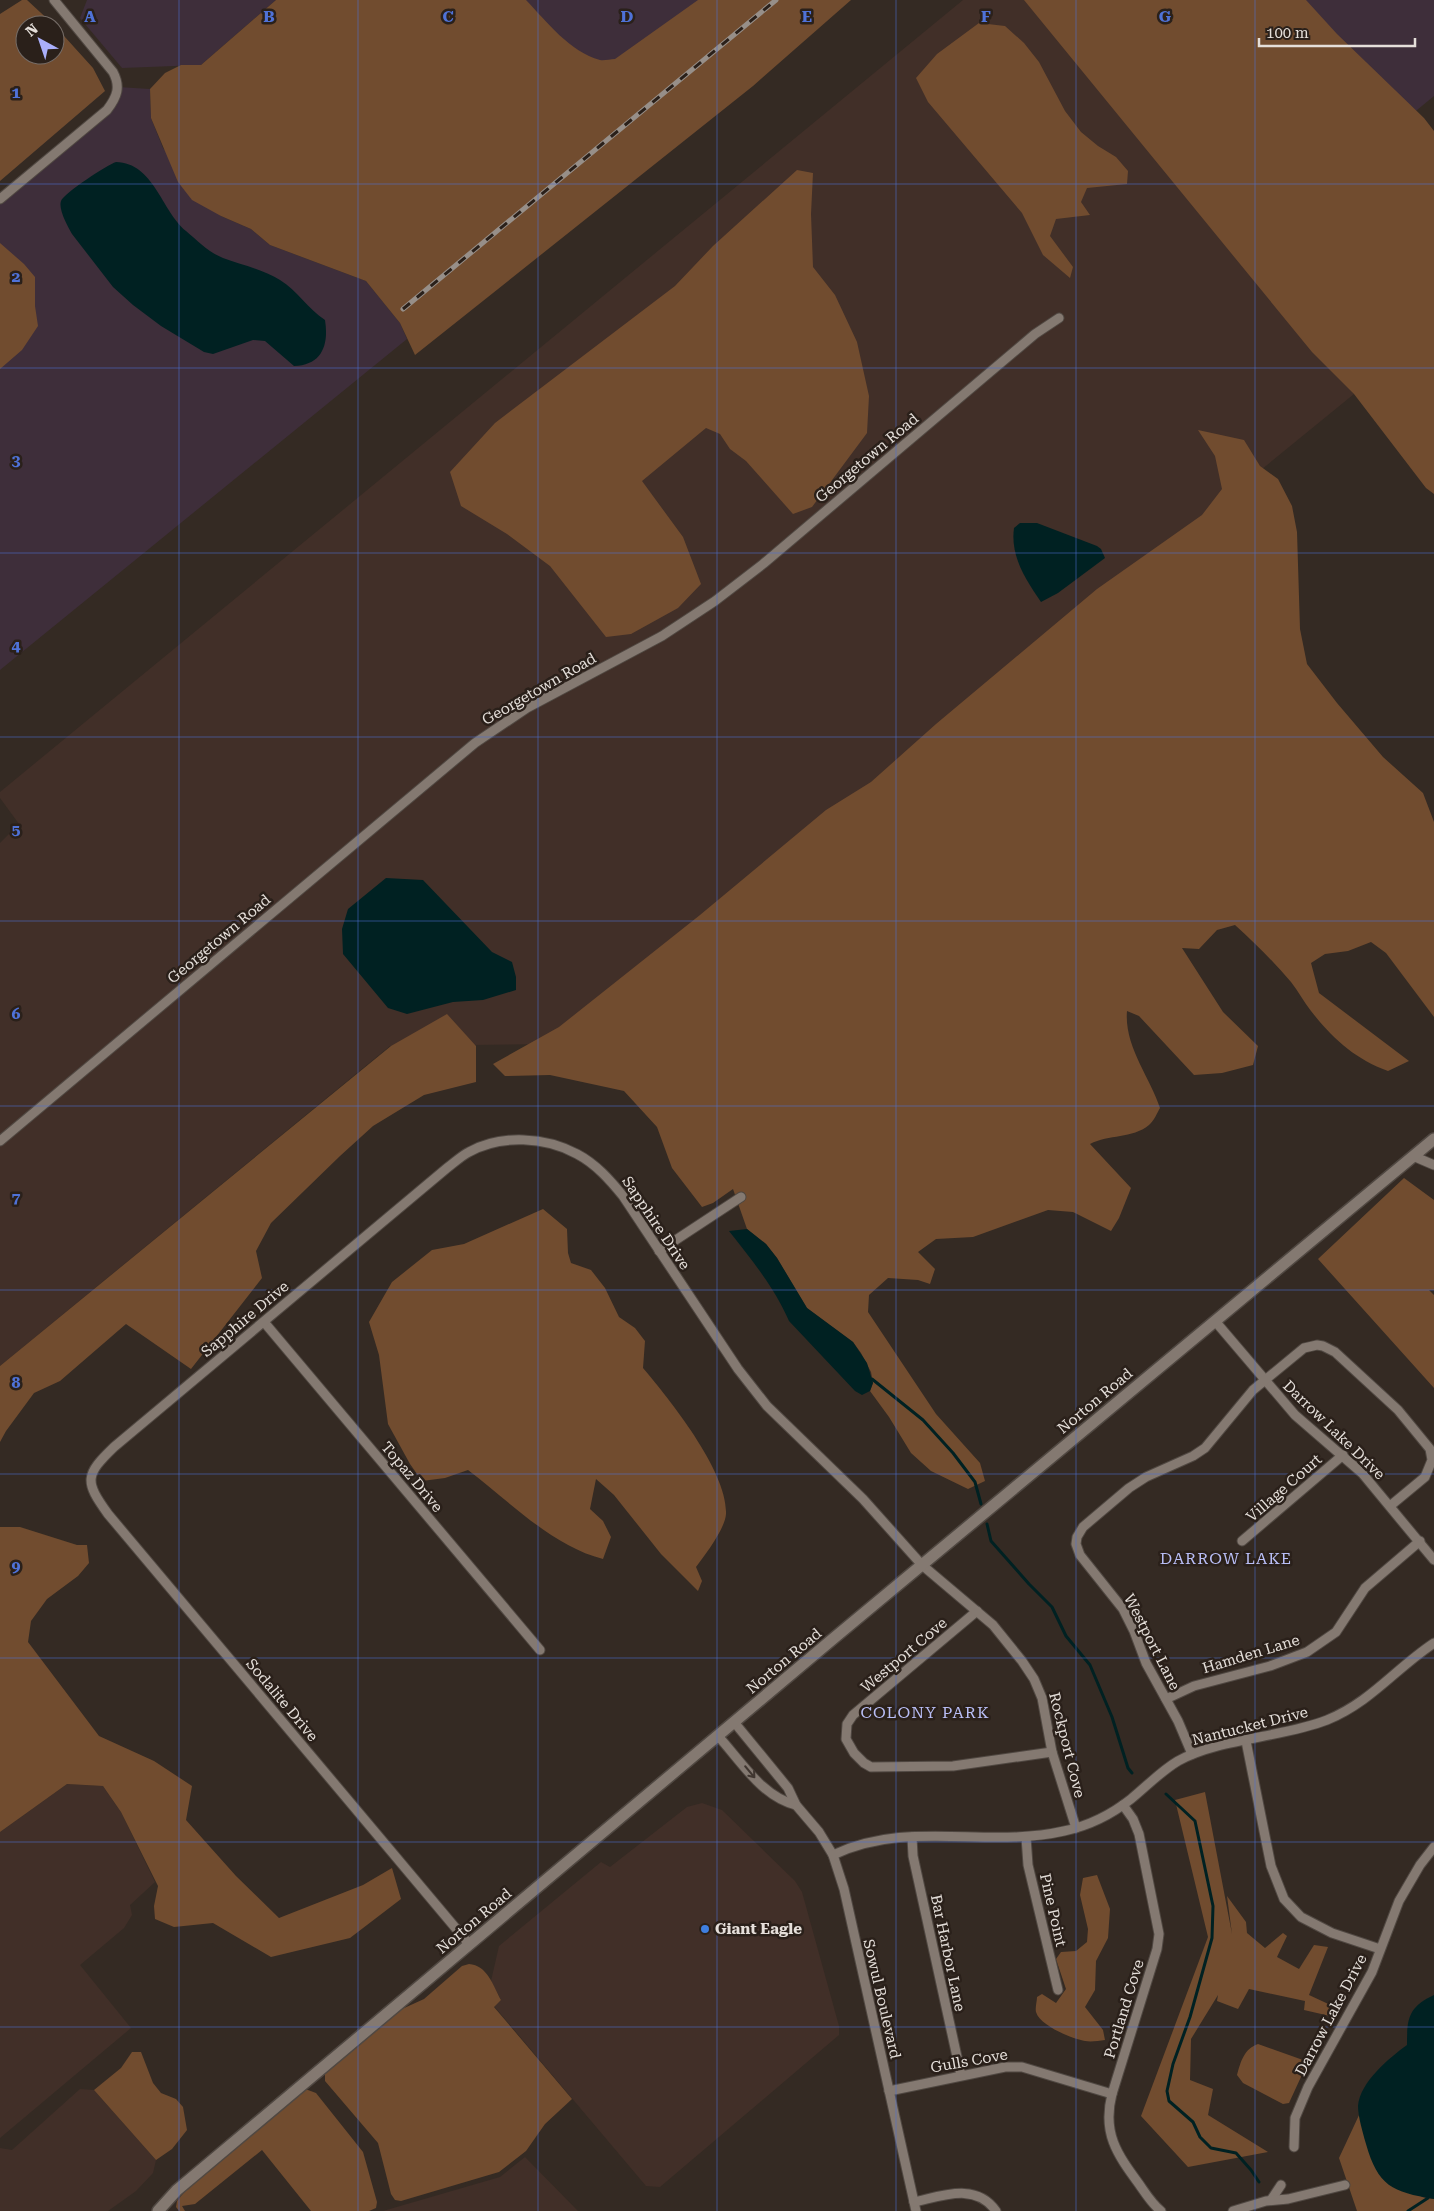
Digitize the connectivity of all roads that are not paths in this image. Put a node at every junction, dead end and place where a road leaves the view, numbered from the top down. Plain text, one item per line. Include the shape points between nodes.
1 (54, 0) edge
2 (0, 199) edge
3 (1059, 318) dead end
4 (1434, 1139) edge
5 (0, 1141) edge
6 (1413, 1156) junction
7 (1434, 1165) edge
8 (741, 1197) dead end
9 (659, 1251) junction
10 (1215, 1321) junction
11 (264, 1322) junction
12 (1265, 1380) junction
13 (1343, 1455) junction
14 (94, 1467) joint
15 (1390, 1506) junction
16 (1242, 1541) dead end
17 (1420, 1541) junction
18 (1434, 1560) edge
19 (922, 1564) junction
20 (977, 1611) junction
21 (1434, 1643) edge
22 (540, 1650) dead end
23 (1166, 1699) junction
24 (734, 1722) junction
25 (718, 1736) junction
26 (1246, 1741) junction
27 (1052, 1752) junction
28 (1192, 1754) junction
29 (796, 1805) junction
30 (1123, 1805) junction
31 (1076, 1828) junction
32 (912, 1837) junction
33 (1026, 1837) junction
34 (1434, 1847) edge
35 (833, 1855) junction
36 (470, 1944) junction
37 (1380, 1949) junction
38 (1058, 1990) dead end
39 (961, 2075) junction
40 (889, 2091) junction
41 (1112, 2094) junction
42 (1294, 2147) dead end
43 (1281, 2185) dead end
44 (1345, 2185) dead end
45 (1271, 2200) junction
46 (915, 2207) edge
47 (158, 2211) edge
48 (996, 2211) edge
49 (1162, 2211) edge
50 (1233, 2211) edge

1 - 2 street via 114,72 117,94 107,110
3 - 5 street, Georgetown Road via 1035,334 715,601 662,636 528,708 475,743
4 - 6 street, Norton Road
6 - 7 street
6 - 10 street, Norton Road
8 - 9 street
9 - 11 street, Sapphire Drive via 623,1196 591,1163 577,1154 546,1143 527,1140 495,1142 469,1151 447,1168
9 - 19 street, Sapphire Drive via 738,1370 767,1406 862,1499
10 - 12 street, Darrow Lake Drive
10 - 19 street, Norton Road
11 - 14 street, Sapphire Drive
11 - 22 street, Topaz Drive
12 - 13 street, Darrow Lake Drive via 1300,1420
12 - 15 street via 1304,1348 1317,1345 1335,1352 1398,1410 1430,1449 1432,1460 1425,1477
12 - 23 street, Westport Lane via 1239,1405 1204,1448 1129,1488 1088,1522 1077,1537 1078,1549 1122,1609
13 - 15 street, Darrow Lake Drive
13 - 16 street, Village Court
14 - 36 street, Sodalite Drive via 90,1482 92,1491 108,1514
15 - 17 street, Darrow Lake Drive
17 - 18 street, Darrow Lake Drive
17 - 23 street, Hamden Lane via 1365,1588 1336,1632 1307,1652 1270,1666 1194,1686
19 - 20 street, Rockport Cove
19 - 24 street, Norton Road
20 - 27 street, Rockport Cove via 992,1625 1034,1679 1042,1698
20 - 27 street, Westport Cove via 853,1715 845,1729 847,1744 864,1764 876,1767 953,1766
21 - 26 street, Nantucket Drive via 1383,1686 1345,1711 1306,1727
23 - 28 street, Westport Lane
24 - 25 street, Norton Road
24 - 29 street, Sowul Boulevard via 788,1788
25 -> 29 street, Sowul Boulevard via 772,1795
25 - 36 street, Norton Road
26 - 28 street, Nantucket Drive
26 - 37 street via 1271,1866 1284,1899 1301,1917 1332,1933
27 - 31 street, Rockport Cove
28 - 30 street, Nantucket Drive via 1164,1771
29 - 35 street, Sowul Boulevard
30 - 31 street, Nantucket Drive
30 - 41 street, Portland Cove via 1139,1834 1159,1934
31 - 33 street, Nantucket Drive
32 - 33 street, Nantucket Drive
32 - 35 street, Nantucket Drive via 875,1840
32 - 39 street, Bar Harbor Lane via 913,1856
33 - 38 street, Pine Point via 1028,1865
34 - 37 street, Darrow Lake Drive via 1399,1901
35 - 40 street, Sowul Boulevard via 844,1889
36 - 47 street, Norton Road via 177,2190
37 - 42 street, Darrow Lake Drive via 1372,1972 1308,2087 1296,2118
39 - 40 street, Gulls Cove
39 - 41 street, Gulls Cove via 996,2068 1022,2068
40 - 46 street, Sowul Boulevard
41 - 49 street, Portland Cove via 1108,2119 1117,2153 1152,2203
43 - 45 street
44 - 45 street
45 - 50 street
46 - 48 street via 967,2192 987,2200

